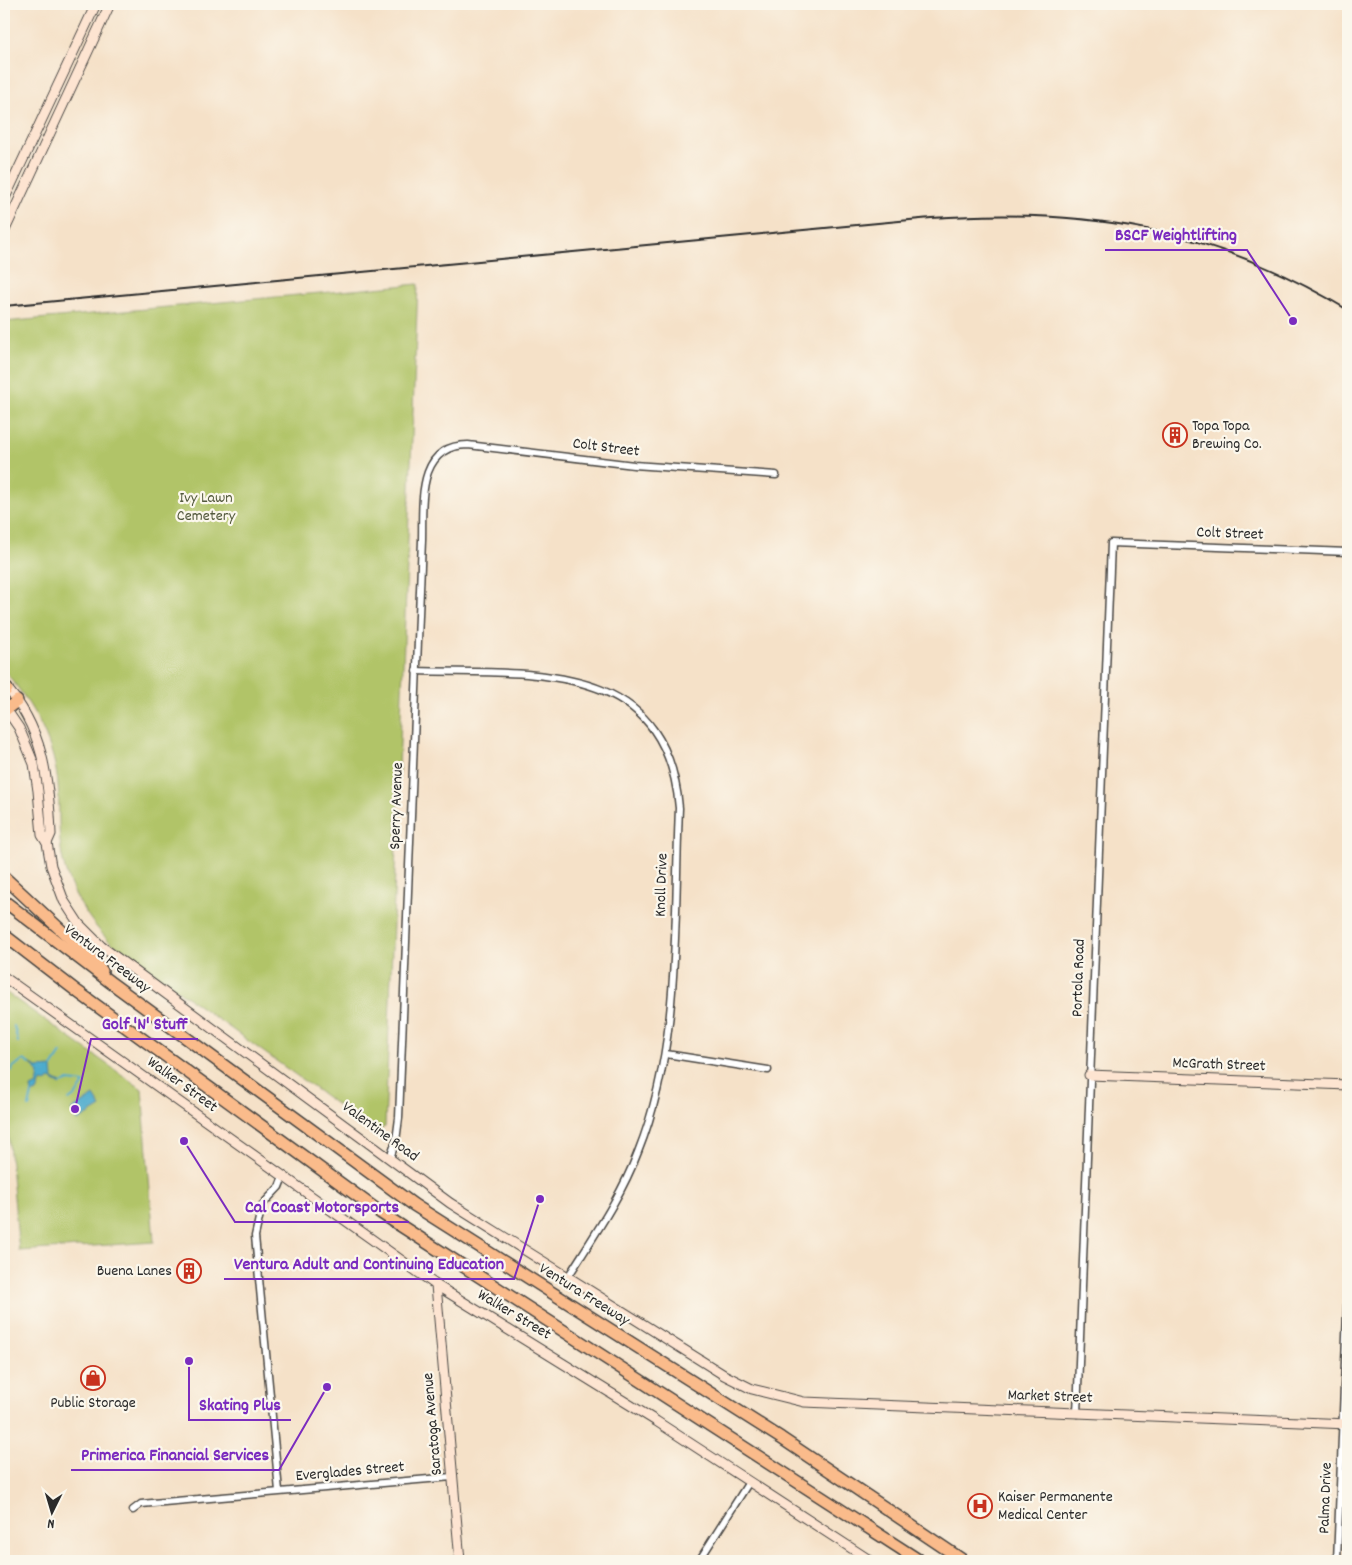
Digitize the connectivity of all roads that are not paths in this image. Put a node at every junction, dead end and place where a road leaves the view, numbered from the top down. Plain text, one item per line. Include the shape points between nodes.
1 (96, 4) edge
2 (110, 4) edge
3 (4, 200) edge
4 (4, 232) edge
5 (436, 458) joint
6 (776, 475) dead end
7 (1111, 543) joint
8 (1348, 552) edge
9 (416, 671) junction
10 (5, 688) edge
11 (17, 701) junction
12 (5, 709) edge
13 (48, 843) junction
14 (4, 877) edge
15 (4, 900) edge
16 (4, 935) edge
17 (4, 941) edge
18 (4, 977) edge
19 (110, 982) junction
20 (78, 992) junction
21 (666, 1054) junction
22 (768, 1070) dead end
23 (1089, 1075) junction
24 (1348, 1084) edge
25 (390, 1158) junction
26 (283, 1177) junction
27 (568, 1277) junction
28 (436, 1285) junction
29 (1348, 1286) edge
30 (752, 1388) joint
31 (1077, 1414) junction
32 (1346, 1424) edge
33 (452, 1477) junction
34 (749, 1482) junction
35 (279, 1491) junction
36 (133, 1510) dead end
37 (460, 1561) edge
38 (700, 1561) edge
39 (870, 1561) edge
40 (920, 1561) edge
41 (964, 1561) edge
42 (1337, 1561) edge

1 - 3 street
2 - 4 street
5 - 6 street, Colt Street via 447,450 468,445 634,466
5 - 9 street, Sperry Avenue via 424,484
7 - 8 street, Colt Street
7 - 23 street, Portola Road
9 - 21 street, Knoll Drive via 551,676 589,684 629,705 659,740 673,771 679,808
9 - 25 street, Sperry Avenue via 399,1118
10 - 11 street, Valentine Road
11 - 12 highway
11 - 13 street, Valentine Road via 32,726 44,762 51,834
12 - 13 street, Valentine Road via 19,728 34,764 42,835
13 - 25 street, Valentine Road via 51,866 64,901 87,933 101,946
14 - 19 highway via 93,960
15 - 19 highway, Ventura Freeway
16 - 20 highway
17 - 20 highway
18 - 26 street, Walker Street
19 - 41 highway, Ventura Freeway via 414,1205 782,1438
20 - 40 highway via 381,1213
21 - 22 street
21 - 27 street, Knoll Drive via 653,1112 635,1160 615,1202
23 - 24 street, McGrath Street
23 - 31 street, Portola Road
25 - 27 street, Valentine Road via 450,1203
26 - 28 street, Walker Street
26 - 35 street via 279,1187 262,1205 255,1236
27 - 30 street, Valentine Road via 710,1367
28 - 33 street, Saratoga Avenue
28 - 34 street, Walker Street
29 - 32 street, Palma Drive
30 - 31 street, Market Street via 804,1402
31 - 32 street, Market Street
32 - 42 street, Palma Drive
33 - 35 street, Everglades Street
33 - 37 street, Saratoga Avenue
34 - 38 street
34 - 39 street, Walker Street
35 - 36 street, Everglades Street via 141,1504

